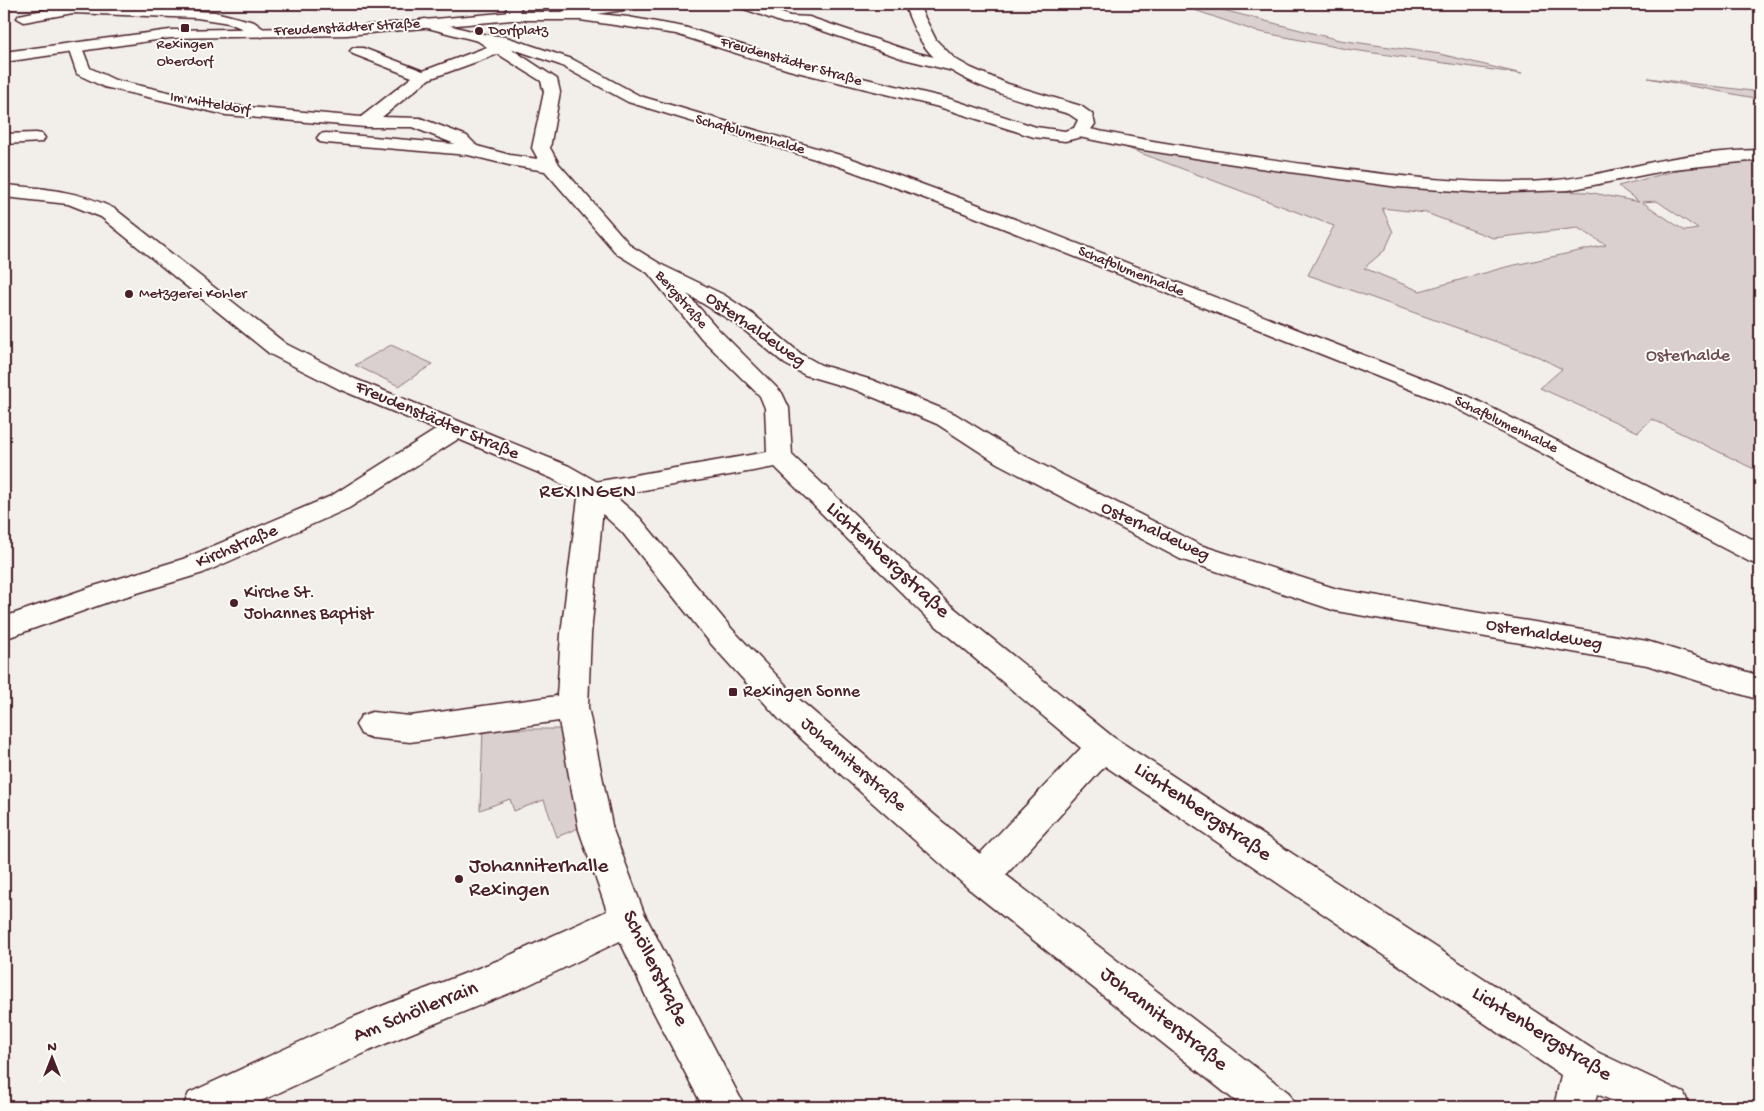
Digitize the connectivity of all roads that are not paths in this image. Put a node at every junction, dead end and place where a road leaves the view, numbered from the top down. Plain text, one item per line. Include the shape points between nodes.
1 (636, 4) edge
2 (744, 4) edge
3 (808, 4) edge
4 (911, 4) edge
5 (514, 10) edge
6 (565, 15) junction
7 (804, 20) junction
8 (425, 24) junction
9 (262, 32) junction
10 (154, 36) junction
11 (491, 43) junction
12 (76, 48) junction
13 (358, 51) dead end
14 (4, 57) edge
15 (957, 67) junction
16 (423, 76) junction
17 (365, 122) junction
18 (1080, 132) junction
19 (36, 138) dead end
20 (326, 138) dead end
21 (4, 139) edge
22 (471, 150) junction
23 (1760, 155) edge
24 (551, 166) junction
25 (4, 192) edge
26 (655, 269) junction
27 (454, 430) junction
28 (780, 458) junction
29 (592, 490) junction
30 (1760, 555) edge
31 (4, 628) edge
32 (1760, 688) edge
33 (572, 707) junction
34 (372, 725) dead end
35 (1102, 747) junction
36 (981, 877) junction
37 (628, 919) junction
38 (1583, 1066) junction
39 (203, 1107) edge
40 (725, 1107) edge
41 (1275, 1107) edge
42 (1574, 1107) edge
43 (1670, 1107) edge

1 - 6 street
2 - 7 street via 788,20
3 - 7 street via 811,13
4 - 15 street via 924,33 937,51
5 - 6 street, Freudenstädter Straße
5 - 8 street, Freudenstädter Straße
6 - 18 street, Freudenstädter Straße via 679,30 795,67 944,103 1034,132 1065,136
7 - 15 street via 909,56
8 - 9 street, Freudenstädter Straße via 347,31
8 - 11 street, Bergstraße
9 - 10 street, Freudenstädter Straße
9 - 10 street, Freudenstädter Straße via 250,24 228,18 170,13 73,9 17,18 148,28
10 - 12 street, Freudenstädter Straße
11 - 16 street
11 - 24 street, Bergstraße via 549,79 552,92 541,148
11 - 30 street, Schafblumenhalde via 518,45 566,62 634,99 844,162 969,208 1460,401
12 - 14 street, Freudenstädter Straße
12 - 17 street, Im Mitteldorf via 83,71 110,84 226,110
13 - 16 street
15 - 18 street via 995,84 1075,110 1086,118
16 - 17 street
17 - 22 street, Im Mitteldorf via 414,122 441,130 461,140
18 - 23 street via 1128,144 1457,186 1544,187 1612,178 1702,159
19 - 21 street
20 - 22 street, Im Mitteldorf
22 - 24 street, Im Mitteldorf
24 - 26 street, Bergstraße via 624,250
25 - 27 street, Freudenstädter Straße via 58,195 91,203 108,213 278,349 347,384
26 - 28 street, Bergstraße via 710,334 770,393 777,408
26 - 32 street, Osterhaldeweg via 716,300 793,359 813,370 864,385 946,419 1038,475 1190,552 1336,600 1648,653
27 - 29 street, Freudenstädter Straße via 560,472
27 - 31 street, Kirchstraße via 333,505 193,566
28 - 29 street
28 - 35 street, Lichtenbergstraße via 938,611
29 - 33 street, Schöllerstraße via 576,634
29 - 36 street, Johanniterstraße via 631,525 722,637 790,710
33 - 34 street via 410,729
33 - 37 street, Schöllerstraße via 596,830
35 - 36 street
35 - 38 street, Lichtenbergstraße
36 - 41 street, Johanniterstraße
37 - 39 street, Am Schöllerrain via 509,975 368,1031
37 - 40 street, Schöllerstraße
38 - 42 street
38 - 43 street, Lichtenbergstraße

